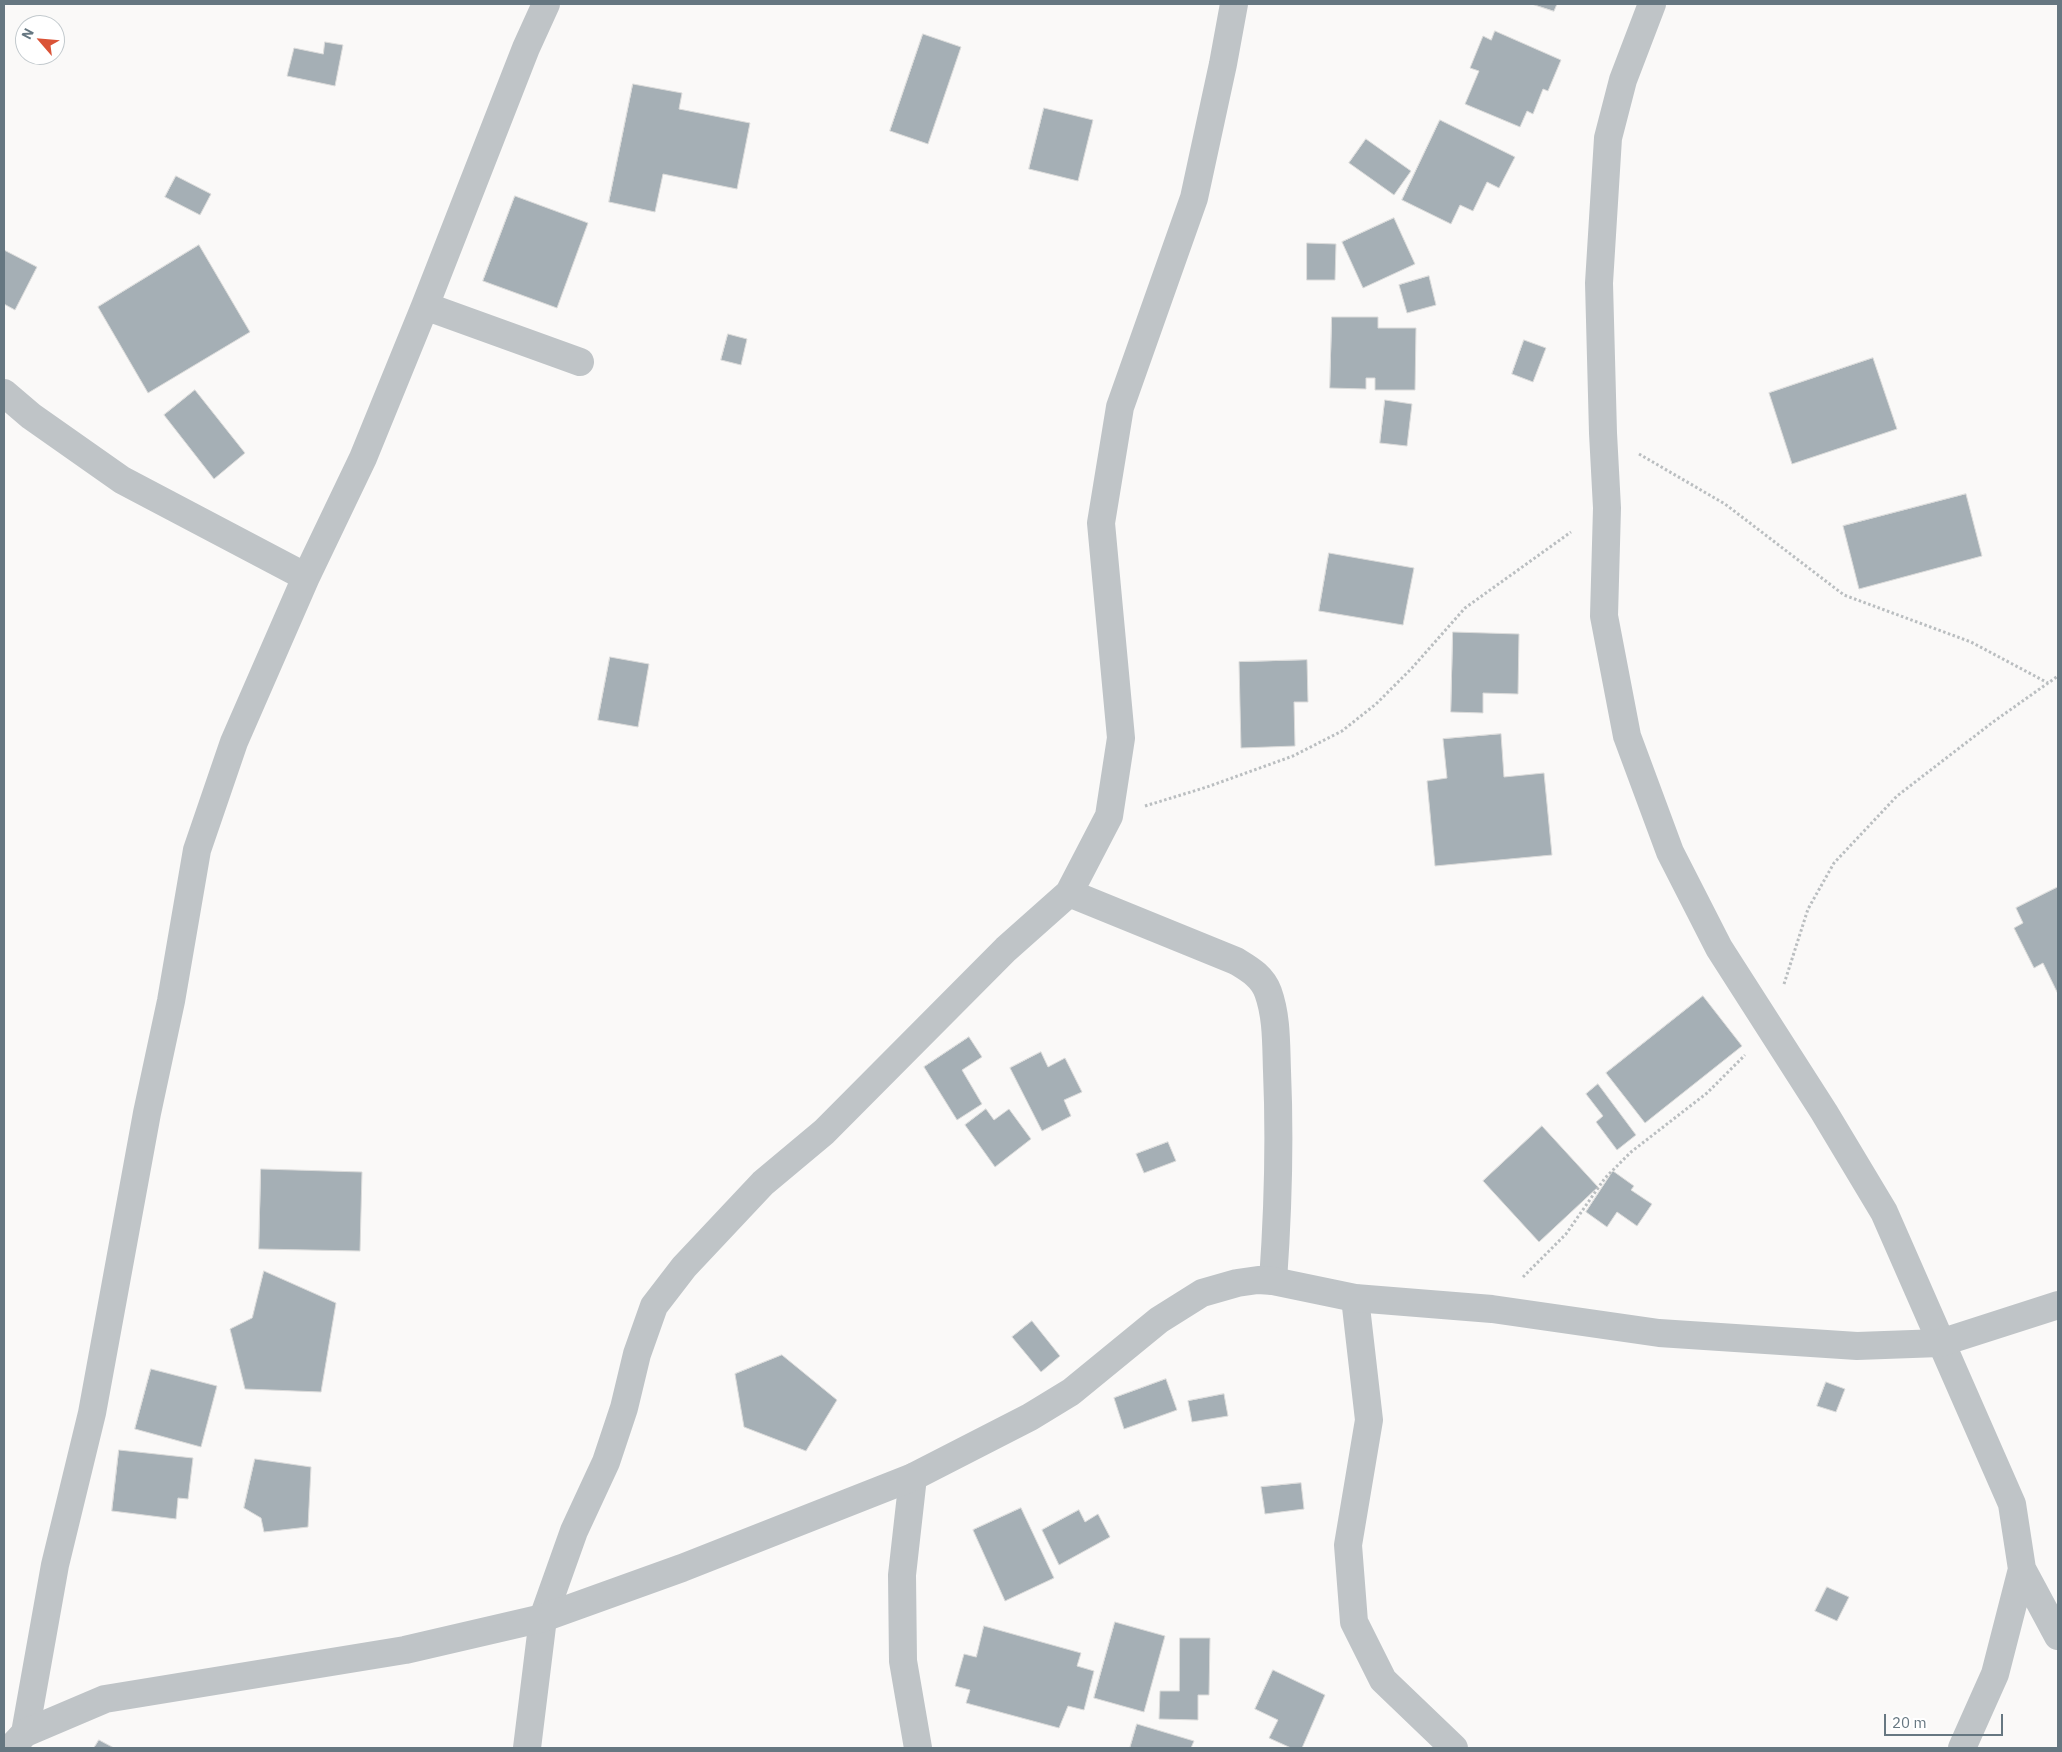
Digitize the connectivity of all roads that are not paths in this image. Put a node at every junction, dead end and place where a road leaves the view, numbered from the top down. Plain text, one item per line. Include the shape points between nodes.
1 (546, 4) edge
2 (1234, 4) edge
3 (1652, 4) edge
4 (425, 306) junction
5 (580, 362) dead end
6 (4, 392) edge
7 (306, 577) junction
8 (1069, 894) junction
9 (1273, 1281) junction
10 (1355, 1298) junction
11 (2058, 1305) edge
12 (1940, 1343) junction
13 (913, 1477) junction
14 (2022, 1569) junction
15 (543, 1618) junction
16 (2058, 1636) edge
17 (18, 1740) edge
18 (527, 1748) edge
19 (918, 1748) edge
20 (1454, 1748) edge
21 (1962, 1748) edge

1 - 4 street
2 - 8 street via 1194,198 1120,407 1101,523 1121,738 1109,816
3 - 12 street via 1623,80 1608,138 1599,283 1607,508 1604,616 1627,736 1670,852 1719,948 1884,1212
4 - 5 street
4 - 7 street via 363,458
6 - 7 street via 31,416 122,480
7 - 17 street via 234,742 197,850 92,1413 55,1565
8 - 9 street via 1236,961 1256,972 1267,990 1275,1018 1278,1100 1279,1202
8 - 15 street via 1006,950 824,1132 763,1184 684,1267 654,1306 606,1462 574,1532
9 - 10 street
9 - 13 street via 1237,1282 1202,1293 1159,1320 1071,1392 1030,1417
10 - 12 street via 1492,1309 1659,1333 1857,1346
10 - 20 street via 1369,1420 1348,1545 1354,1622 1383,1680
11 - 12 street
12 - 14 street via 2012,1504
13 - 15 street via 682,1568
13 - 19 street via 902,1575 903,1661
14 - 16 street
14 - 21 street via 1995,1674
15 - 17 street via 405,1650 105,1699
15 - 18 street

